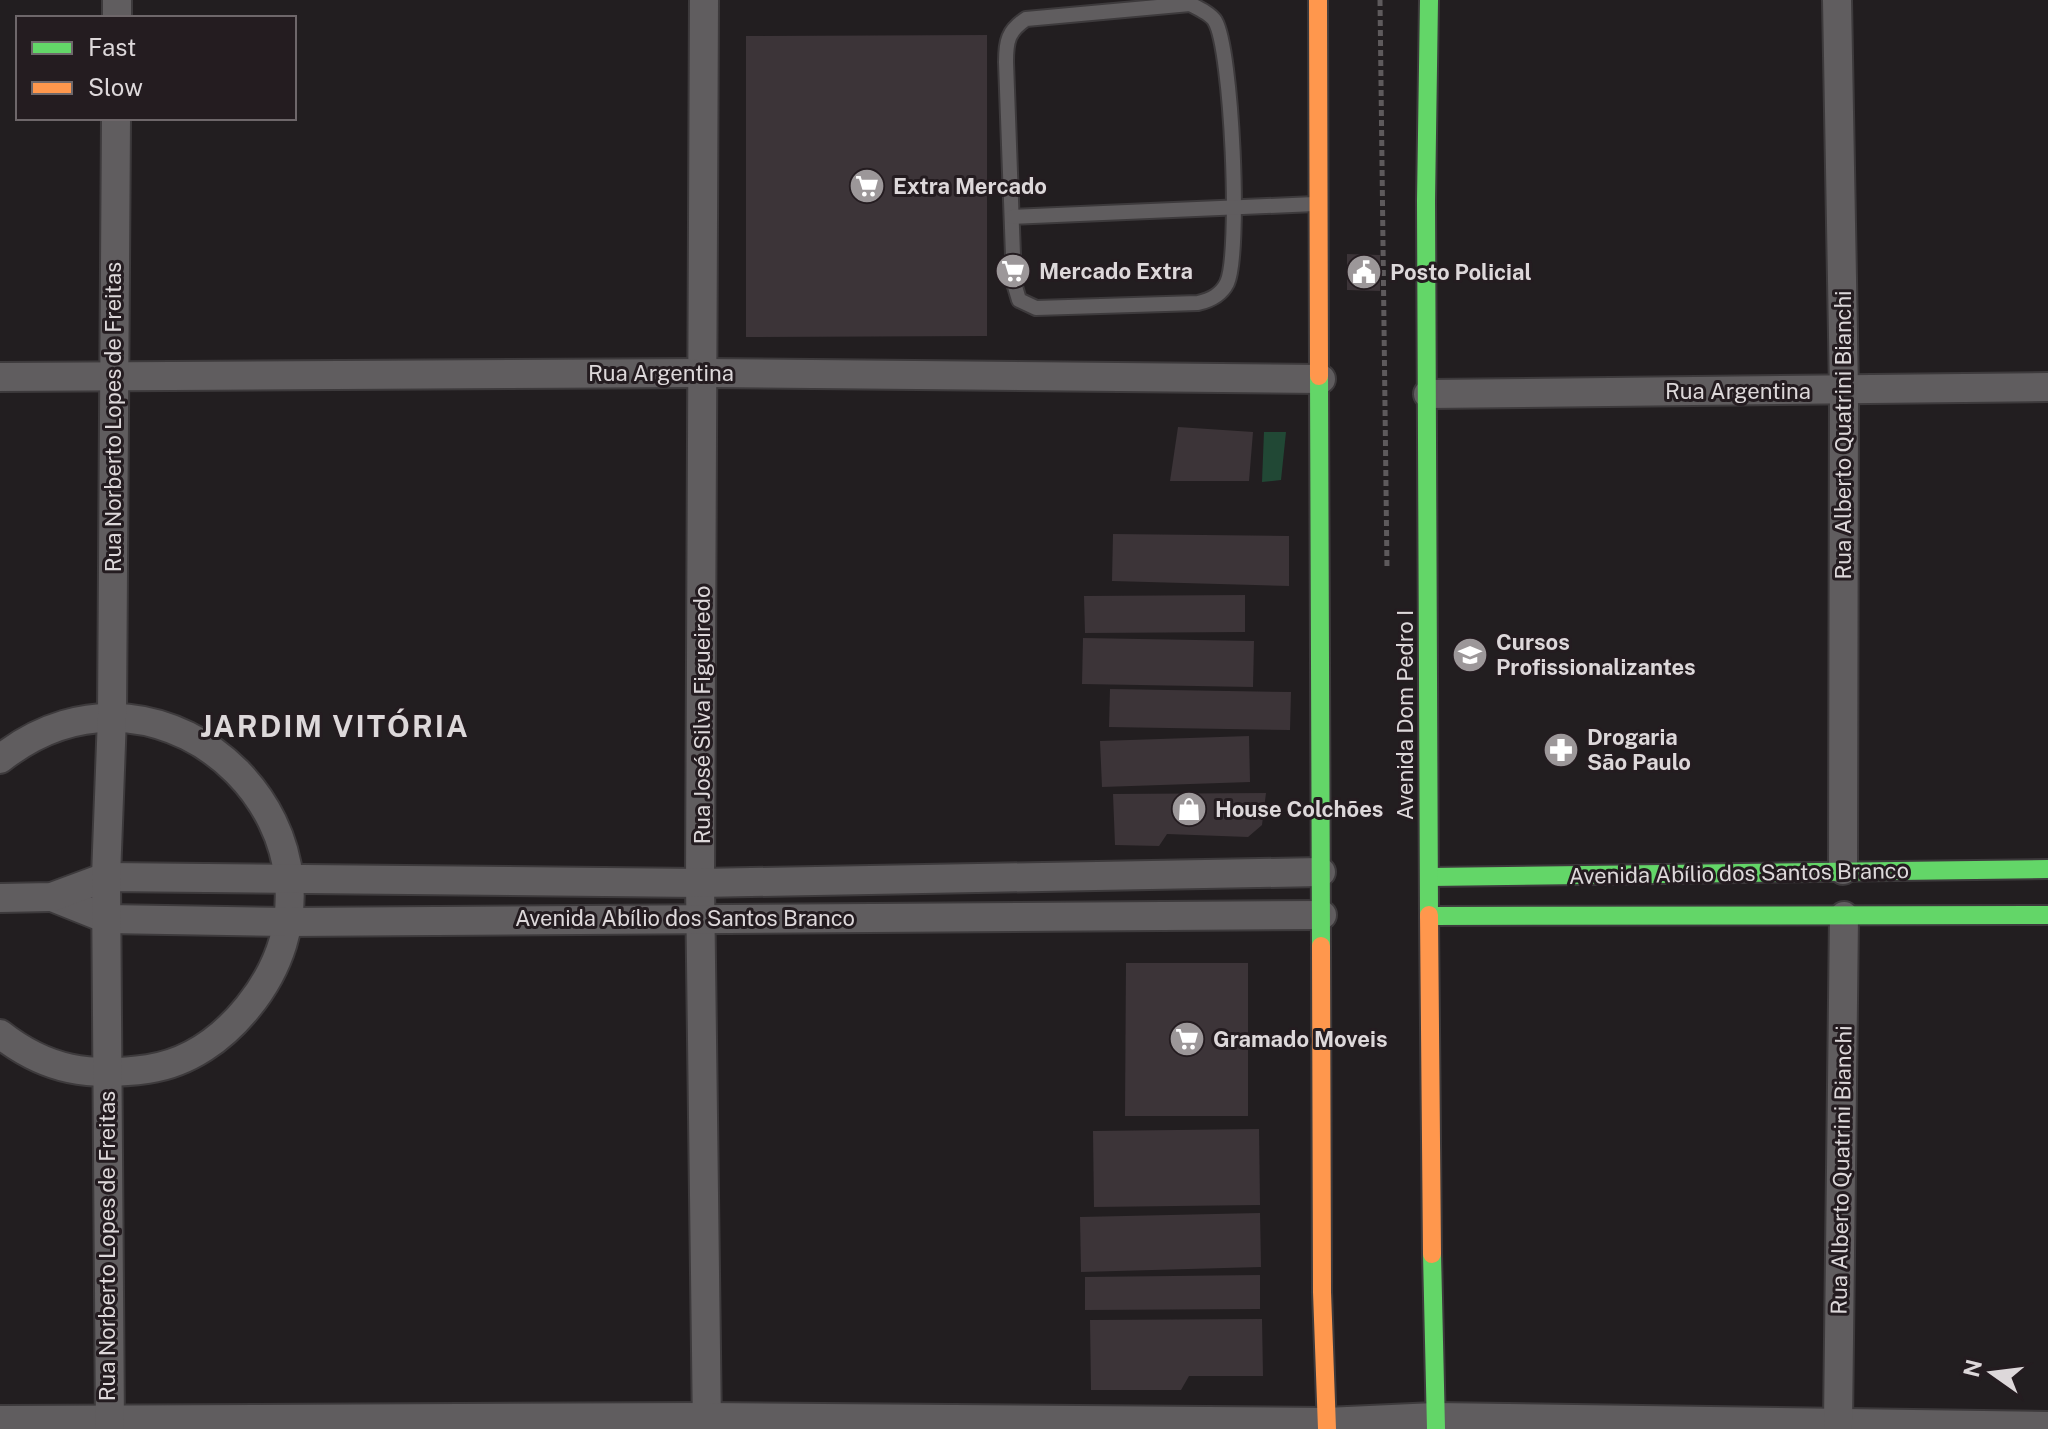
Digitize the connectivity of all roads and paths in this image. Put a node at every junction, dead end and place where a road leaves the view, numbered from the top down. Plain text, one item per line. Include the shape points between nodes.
1 (704, 0) edge
2 (1318, 0) edge
3 (1429, 0) edge
4 (1837, 0) edge
5 (116, 120) edge
6 (1321, 204) junction
7 (1233, 206) junction
8 (1012, 217) junction
9 (705, 373) junction
10 (0, 377) edge
11 (112, 377) junction
12 (1321, 379) junction
13 (2048, 387) edge
14 (1844, 391) junction
15 (1428, 394) junction
16 (112, 717) junction
17 (0, 759) edge
18 (2048, 869) edge
19 (1843, 870) junction
20 (1321, 872) junction
21 (106, 877) junction
22 (289, 877) junction
23 (1429, 877) junction
24 (700, 883) junction
25 (52, 897) junction
26 (0, 898) edge
27 (1322, 915) junction
28 (2048, 915) edge
29 (1429, 916) junction
30 (1844, 916) junction
31 (701, 917) junction
32 (107, 919) junction
33 (288, 922) junction
34 (0, 1034) edge
35 (107, 1075) junction
36 (0, 1420) edge
37 (109, 1423) edge
38 (706, 1423) edge
39 (1436, 1423) edge
40 (1838, 1424) junction
41 (1326, 1425) edge
42 (2048, 1426) edge

1 - 9 street, Rua José Silva Figueiredo
2 - 6 main road
3 - 15 main road, Avenida Dom Pedro I
4 - 14 street, Rua Alberto Quatrini Bianchi
5 - 11 street, Rua Norberto Lopes de Freitas
6 - 7 lane
6 - 12 main road
7 - 8 lane
7 - 8 lane via 1233,261 1226,284 1214,299 1198,303 1036,308 1019,300 1014,283
7 - 8 lane via 1225,50 1215,19 1190,4 1155,5 1026,19 1013,28 1006,42
9 - 11 street, Rua Argentina
9 - 12 street, Rua Argentina
9 - 24 street, Rua José Silva Figueiredo
10 - 11 street, Rua Argentina
11 - 16 street, Rua Norberto Lopes de Freitas
12 - 20 main road
13 - 14 street, Rua Argentina
14 - 15 street, Rua Argentina
14 - 19 street, Rua Alberto Quatrini Bianchi
15 - 23 main road, Avenida Dom Pedro I
16 - 17 street, Rua Norberto Lopes de Freitas via 65,723 22,742
16 - 21 street, Rua Norberto Lopes de Freitas
16 - 22 street, Rua Norberto Lopes de Freitas via 176,728 231,762 271,814
18 - 19 main road, Avenida Abílio dos Santos Branco
19 - 23 main road, Avenida Abílio dos Santos Branco
20 - 24 street, Avenida Abílio dos Santos Branco
20 - 27 main road
21 - 22 street, Avenida Abílio dos Santos Branco
21 - 25 street, Avenida Abílio dos Santos Branco
21 - 32 street, Rua Norberto Lopes de Freitas
22 - 24 street, Avenida Abílio dos Santos Branco
22 - 33 street, Rua Norberto Lopes de Freitas
23 - 29 main road, Avenida Dom Pedro I
24 - 31 street, Rua José Silva Figueiredo
25 - 26 street, Avenida Abílio dos Santos Branco
25 - 32 street, Avenida Abílio dos Santos Branco
27 - 31 street, Avenida Abílio dos Santos Branco
27 - 41 main road
28 - 30 main road, Avenida Abílio dos Santos Branco
29 - 30 main road, Avenida Abílio dos Santos Branco
29 - 39 main road, Avenida Dom Pedro I
30 - 40 street, Rua Alberto Quatrini Bianchi
31 - 33 street, Avenida Abílio dos Santos Branco
31 - 38 street, Rua José Silva Figueiredo
32 - 33 street, Avenida Abílio dos Santos Branco
32 - 35 street, Rua Norberto Lopes de Freitas
33 - 35 street, Rua Norberto Lopes de Freitas via 267,983 226,1033 170,1065
34 - 35 street, Rua Norberto Lopes de Freitas via 20,1050 62,1068
35 - 37 street, Rua Norberto Lopes de Freitas
36 - 37 street
37 - 38 street
38 - 41 street
39 - 40 street
39 - 41 street
40 - 42 street

